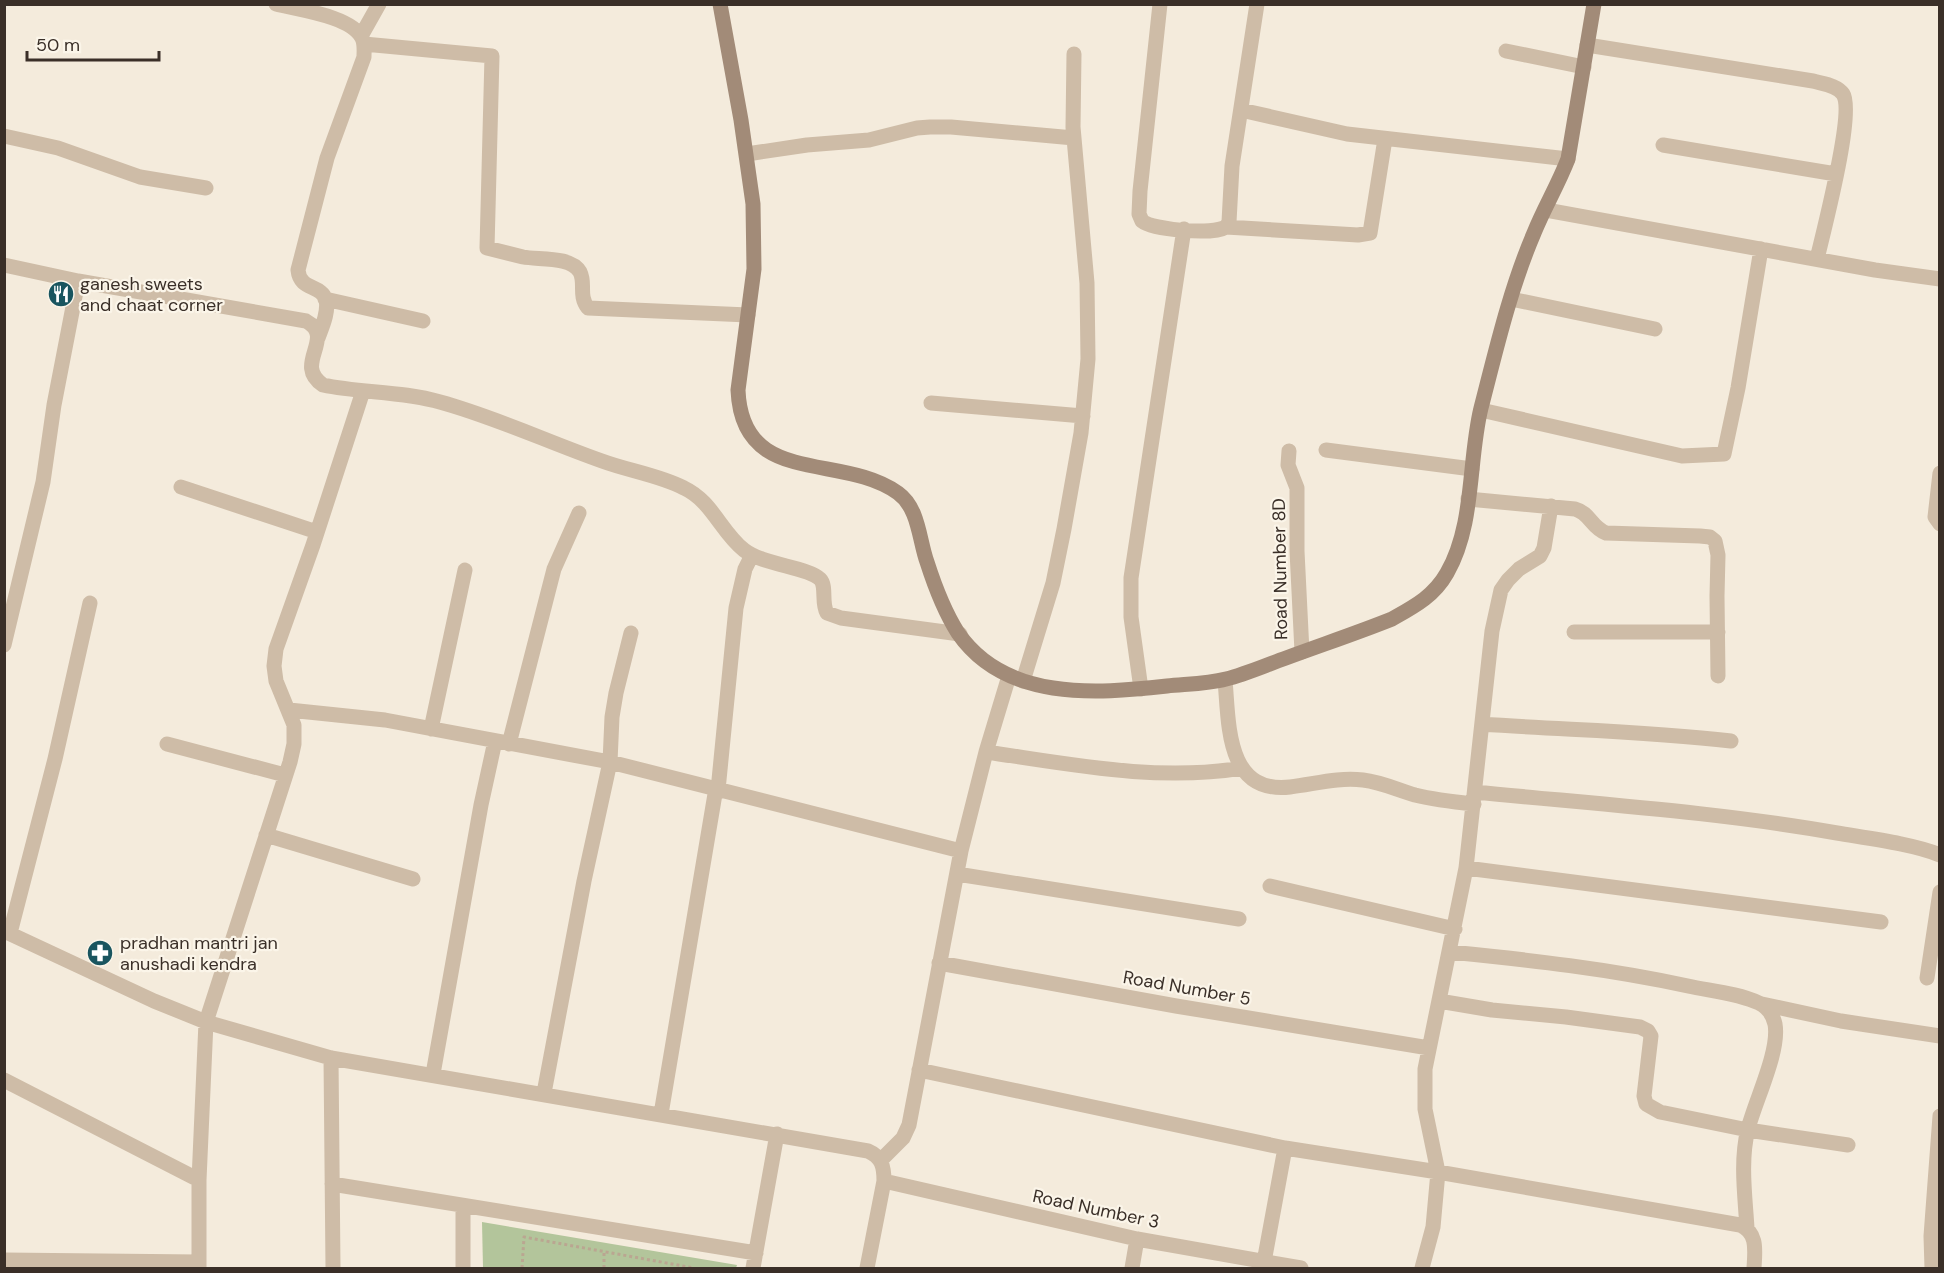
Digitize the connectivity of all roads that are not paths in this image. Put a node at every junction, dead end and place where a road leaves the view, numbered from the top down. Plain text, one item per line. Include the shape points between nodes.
1 (276, 4) edge
2 (379, 4) edge
3 (720, 4) edge
4 (1160, 4) edge
5 (1257, 4) edge
6 (1594, 4) edge
7 (363, 40) junction
8 (1587, 45) junction
9 (1506, 51) dead end
10 (1074, 54) dead end
11 (1584, 67) junction
12 (1241, 110) junction
13 (4, 136) edge
14 (1074, 138) junction
15 (1385, 139) junction
16 (1663, 145) dead end
17 (747, 154) junction
18 (1568, 159) junction
19 (1836, 174) junction
20 (206, 188) dead end
21 (1546, 210) junction
22 (1226, 227) junction
23 (1184, 229) junction
24 (1761, 249) junction
25 (1817, 259) junction
26 (4, 265) edge
27 (1940, 279) edge
28 (78, 281) junction
29 (326, 299) junction
30 (1511, 299) junction
31 (748, 315) junction
32 (423, 321) dead end
33 (1655, 329) dead end
34 (318, 338) junction
35 (363, 391) junction
36 (931, 403) dead end
37 (1481, 410) junction
38 (1083, 416) junction
39 (1326, 450) dead end
40 (1289, 451) dead end
41 (1472, 469) junction
42 (1940, 473) edge
43 (180, 488) dead end
44 (1468, 499) junction
45 (1551, 506) junction
46 (579, 513) dead end
47 (1940, 524) edge
48 (317, 532) junction
49 (752, 555) junction
50 (465, 570) dead end
51 (90, 603) dead end
52 (1574, 632) dead end
53 (1718, 632) junction
54 (631, 633) dead end
55 (960, 634) junction
56 (4, 645) edge
57 (1302, 652) junction
58 (1718, 676) dead end
59 (1016, 679) junction
60 (1225, 680) junction
61 (1141, 689) junction
62 (289, 710) junction
63 (1482, 724) junction
64 (431, 729) junction
65 (1731, 741) dead end
66 (502, 742) junction
67 (166, 744) dead end
68 (986, 752) junction
69 (610, 762) junction
70 (1242, 768) junction
71 (285, 775) junction
72 (718, 790) junction
73 (1475, 798) junction
74 (266, 835) junction
75 (961, 851) junction
76 (1940, 855) edge
77 (1466, 868) junction
78 (957, 874) junction
79 (413, 879) dead end
80 (1270, 886) dead end
81 (1940, 892) edge
82 (1239, 919) dead end
83 (1881, 922) dead end
84 (1455, 929) junction
85 (7, 932) edge
86 (1450, 952) junction
87 (939, 963) junction
88 (1926, 978) dead end
89 (1439, 1001) junction
90 (1761, 1004) junction
91 (206, 1022) junction
92 (1940, 1036) edge
93 (1429, 1048) junction
94 (331, 1058) junction
95 (919, 1070) junction
96 (433, 1074) junction
97 (4, 1080) edge
98 (544, 1093) junction
99 (661, 1114) junction
100 (1940, 1116) edge
101 (1748, 1130) junction
102 (777, 1134) junction
103 (1848, 1145) dead end
104 (1286, 1148) junction
105 (880, 1160) junction
106 (1438, 1172) junction
107 (199, 1180) junction
108 (884, 1181) junction
109 (332, 1184) junction
110 (463, 1206) junction
111 (1747, 1228) junction
112 (1137, 1239) junction
113 (4, 1260) edge
114 (754, 1261) edge
115 (1264, 1262) junction
116 (199, 1265) edge
117 (333, 1269) edge
118 (463, 1269) edge
119 (867, 1269) edge
120 (1132, 1269) edge
121 (1301, 1269) edge
122 (1422, 1269) edge
123 (1754, 1269) edge
124 (1932, 1269) edge

1 - 7 street via 340,22 353,28
2 - 7 street
3 - 17 street
4 - 23 street via 1139,214 1147,225
5 - 12 street
6 - 8 street
7 - 29 street via 364,57 327,158 298,270 303,284
7 - 31 street via 492,56 487,248 572,265 582,278 588,308
8 - 11 street
8 - 19 street via 1813,81 1839,90 1847,105
9 - 11 street
10 - 14 street
11 - 18 street
12 - 15 street
12 - 22 street
13 - 20 street via 58,148 140,177
14 - 17 street via 930,127 869,140
14 - 38 street via 1089,319
15 - 18 street
15 - 22 street via 1370,233
16 - 19 street
17 - 31 street via 755,239
18 - 21 street
19 - 25 street
21 - 24 street
21 - 30 street via 1534,232
22 - 23 street
23 - 61 street via 1131,578 1131,617
24 - 25 street
24 - 37 street via 1724,454 1682,456
25 - 27 street
26 - 28 street
28 - 34 street via 294,317 314,325
28 - 56 street via 41,490
29 - 32 street
29 - 34 street
30 - 33 street
30 - 37 street
31 - 55 street via 738,390 739,409 747,431 772,454 880,483 899,493 910,506 943,607
34 - 35 street via 311,366 315,380 323,385
35 - 48 street
35 - 49 street via 438,401 685,488
36 - 38 street
37 - 41 street
38 - 59 street via 1053,583
39 - 41 street
40 - 57 street, Road Number 8D via 1288,465 1297,488
41 - 44 street
42 - 47 street via 1935,517
43 - 48 street
44 - 45 street
44 - 57 street via 1458,547 1433,593 1392,619
45 - 53 street via 1582,511 1597,530 1606,533 1700,536 1715,540
45 - 63 street via 1540,556 1519,569 1501,590 1492,631
46 - 66 street via 554,569
48 - 62 street via 276,649 276,681
49 - 55 street via 820,579 824,608 832,616
49 - 72 street via 736,608
50 - 64 street
51 - 85 street via 55,759
52 - 53 street
53 - 58 street
54 - 69 street via 612,717
55 - 59 street via 987,662
57 - 60 street
59 - 61 street via 1052,688 1098,692
59 - 68 street
60 - 61 street
60 - 70 street via 1230,730
62 - 64 street
62 - 71 street via 294,744
63 - 65 street
63 - 73 street
64 - 66 street
66 - 69 street
66 - 96 street via 475,839
67 - 71 street
68 - 70 street via 1169,773
68 - 75 street
69 - 72 street
69 - 98 street
70 - 73 street via 1249,778 1273,787 1344,779 1377,782 1433,799
71 - 74 street
72 - 75 street
72 - 99 street
73 - 76 street via 1765,821
73 - 77 street
74 - 79 street
74 - 91 street
75 - 78 street
77 - 83 street
77 - 84 street
78 - 82 street
78 - 87 street
80 - 84 street
81 - 88 street
84 - 86 street
85 - 91 street
86 - 89 street
86 - 90 street via 1542,961 1663,981
87 - 93 street, Road Number 5
87 - 95 street
89 - 93 street
89 - 101 street via 1640,1027 1651,1035 1644,1087 1646,1104 1660,1112
90 - 92 street via 1841,1022
90 - 101 street via 1771,1013 1774,1044
91 - 94 street
91 - 107 street
93 - 106 street via 1425,1110
94 - 96 street
94 - 109 street
95 - 104 street
95 - 105 street via 909,1125 903,1138
96 - 98 street
97 - 107 street
98 - 99 street
99 - 102 street
100 - 124 street
101 - 103 street
101 - 111 street via 1743,1157
102 - 105 street via 868,1151
102 - 114 street
104 - 106 street
104 - 115 street
105 - 108 street
106 - 111 street
106 - 122 street via 1433,1227
107 - 116 street
108 - 112 street, Road Number 3
108 - 119 street
109 - 110 street
109 - 117 street
110 - 114 street
110 - 118 street
111 - 123 street via 1754,1240
112 - 115 street, Road Number 3
112 - 120 street
113 - 116 street
115 - 121 street, Road Number 3

